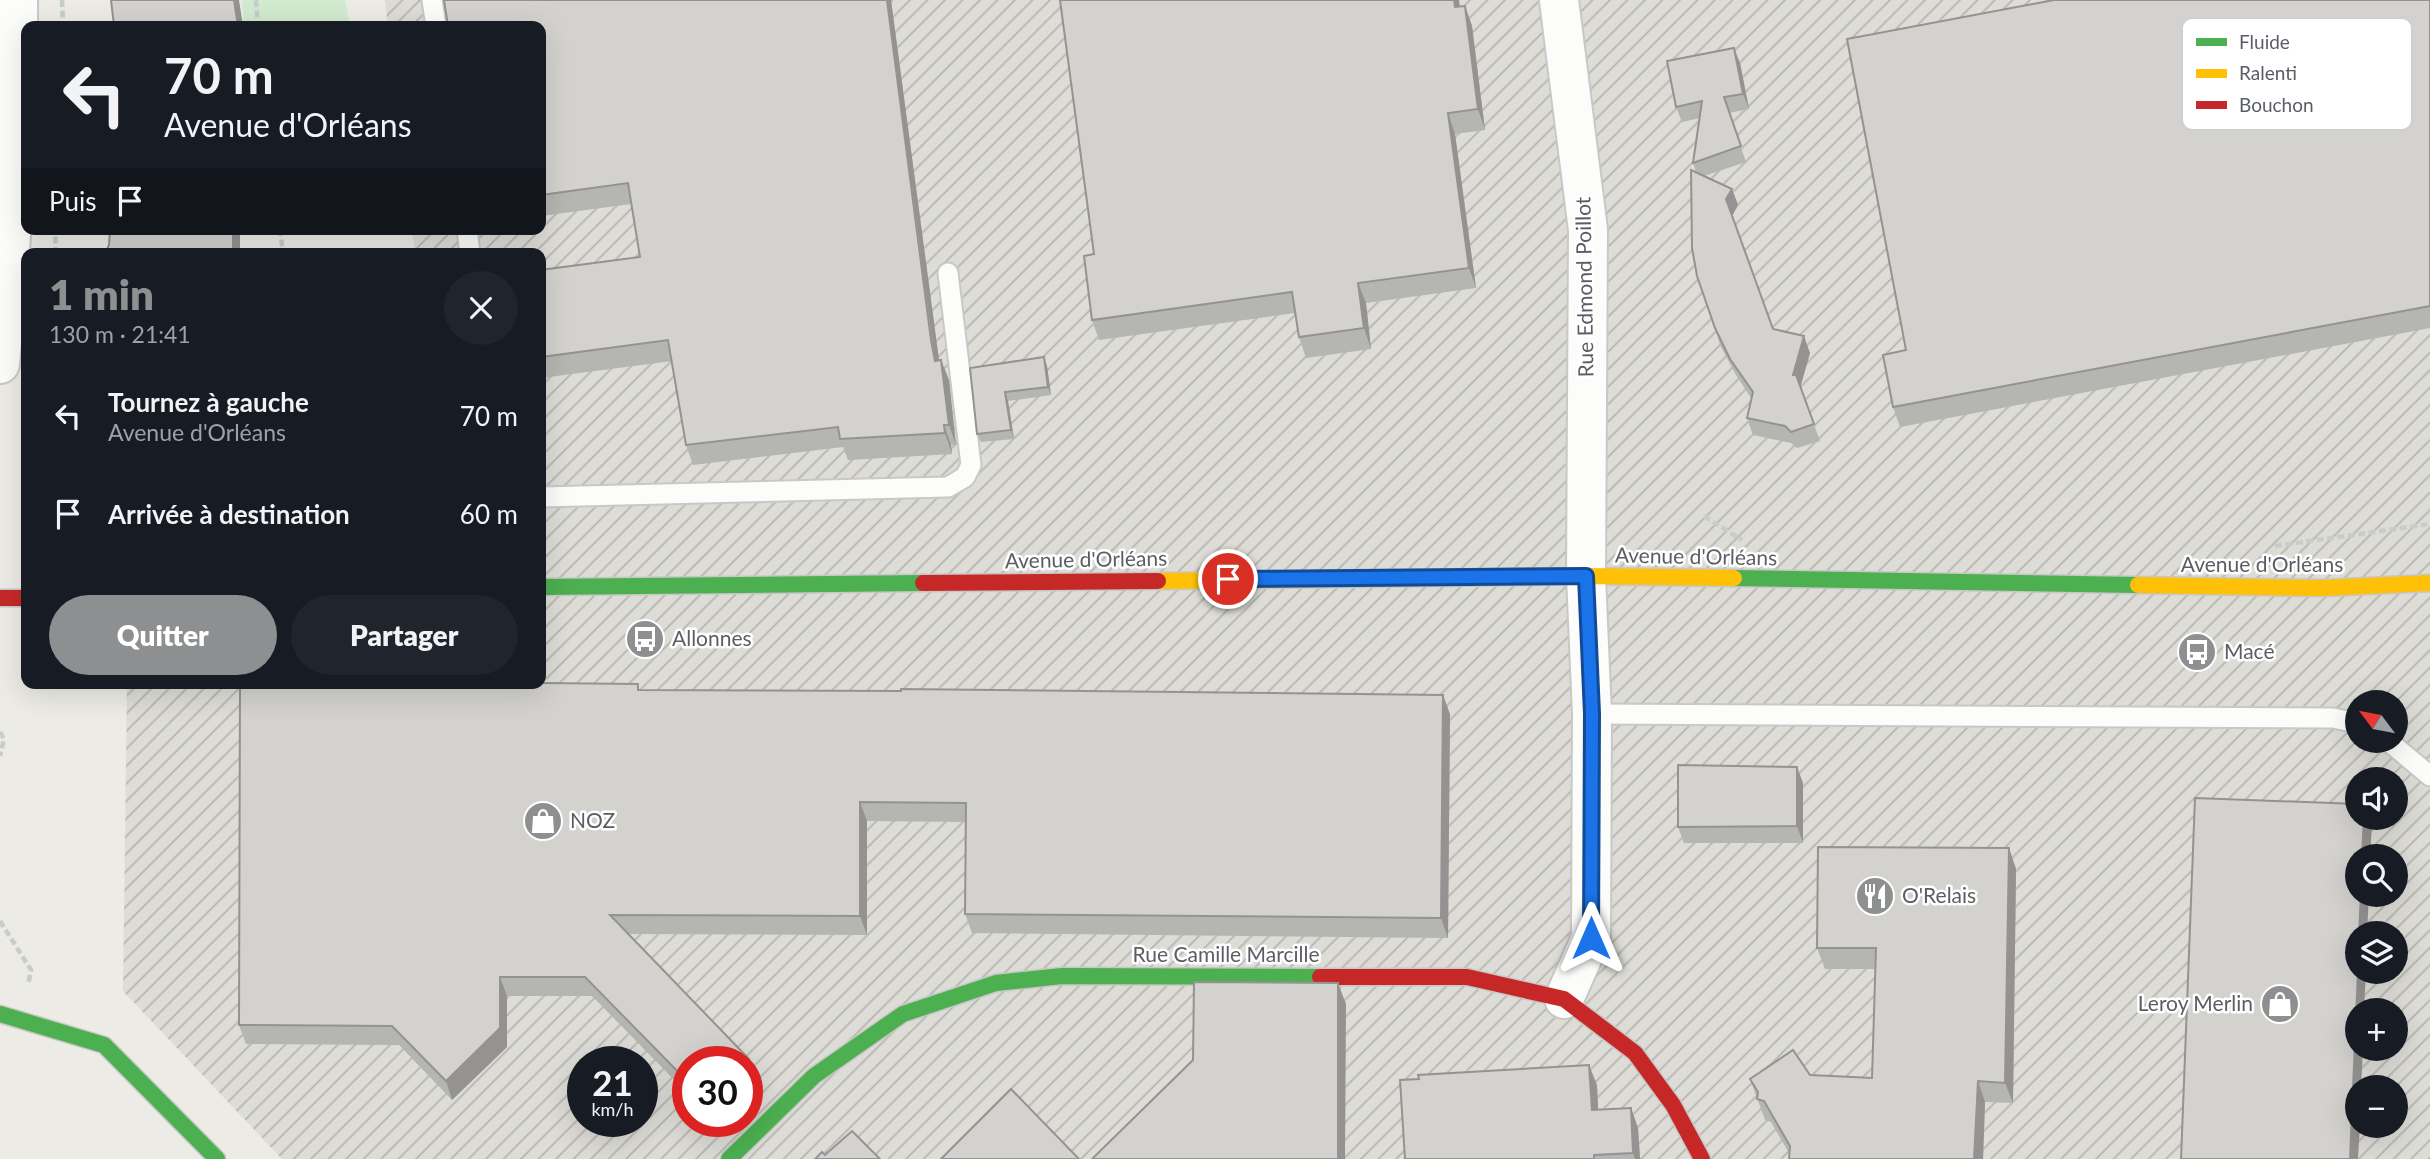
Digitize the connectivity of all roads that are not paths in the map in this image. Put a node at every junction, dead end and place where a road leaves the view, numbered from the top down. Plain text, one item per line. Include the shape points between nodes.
1 (18, 0) edge
2 (432, 0) edge
3 (1559, 0) edge
4 (435, 21) edge
5 (10, 111) edge
6 (948, 274) dead end
7 (0, 364) edge
8 (546, 497) edge
9 (1586, 576) junction
10 (2430, 583) edge
11 (546, 587) edge
12 (0, 598) edge
13 (21, 598) edge
14 (1592, 714) junction
15 (2345, 721) edge
16 (2403, 753) edge
17 (2430, 776) edge
18 (1564, 999) junction
19 (0, 1014) edge
20 (216, 1159) edge
21 (729, 1159) edge
22 (1702, 1159) edge

1 - 5 street
2 - 4 lane
3 - 9 street, Rue Edmond Poillot via 1588,230
5 - 7 street via 11,257
6 - 8 lane via 971,465 965,477 948,487
9 - 10 main road, Avenue d'Orléans via 2324,588
9 - 11 main road, Avenue d'Orléans
9 - 14 street, Rue Edmond Poillot
12 - 13 main road
14 - 15 lane
14 - 18 street, Rue Edmond Poillot via 1591,938
16 - 17 lane
18 - 21 main road, Rue Camille Marcille via 1467,977 1062,976 996,983 903,1014 814,1076
18 - 22 main road, Rue Camille Marcille via 1635,1053 1674,1105
19 - 20 main road via 104,1045

